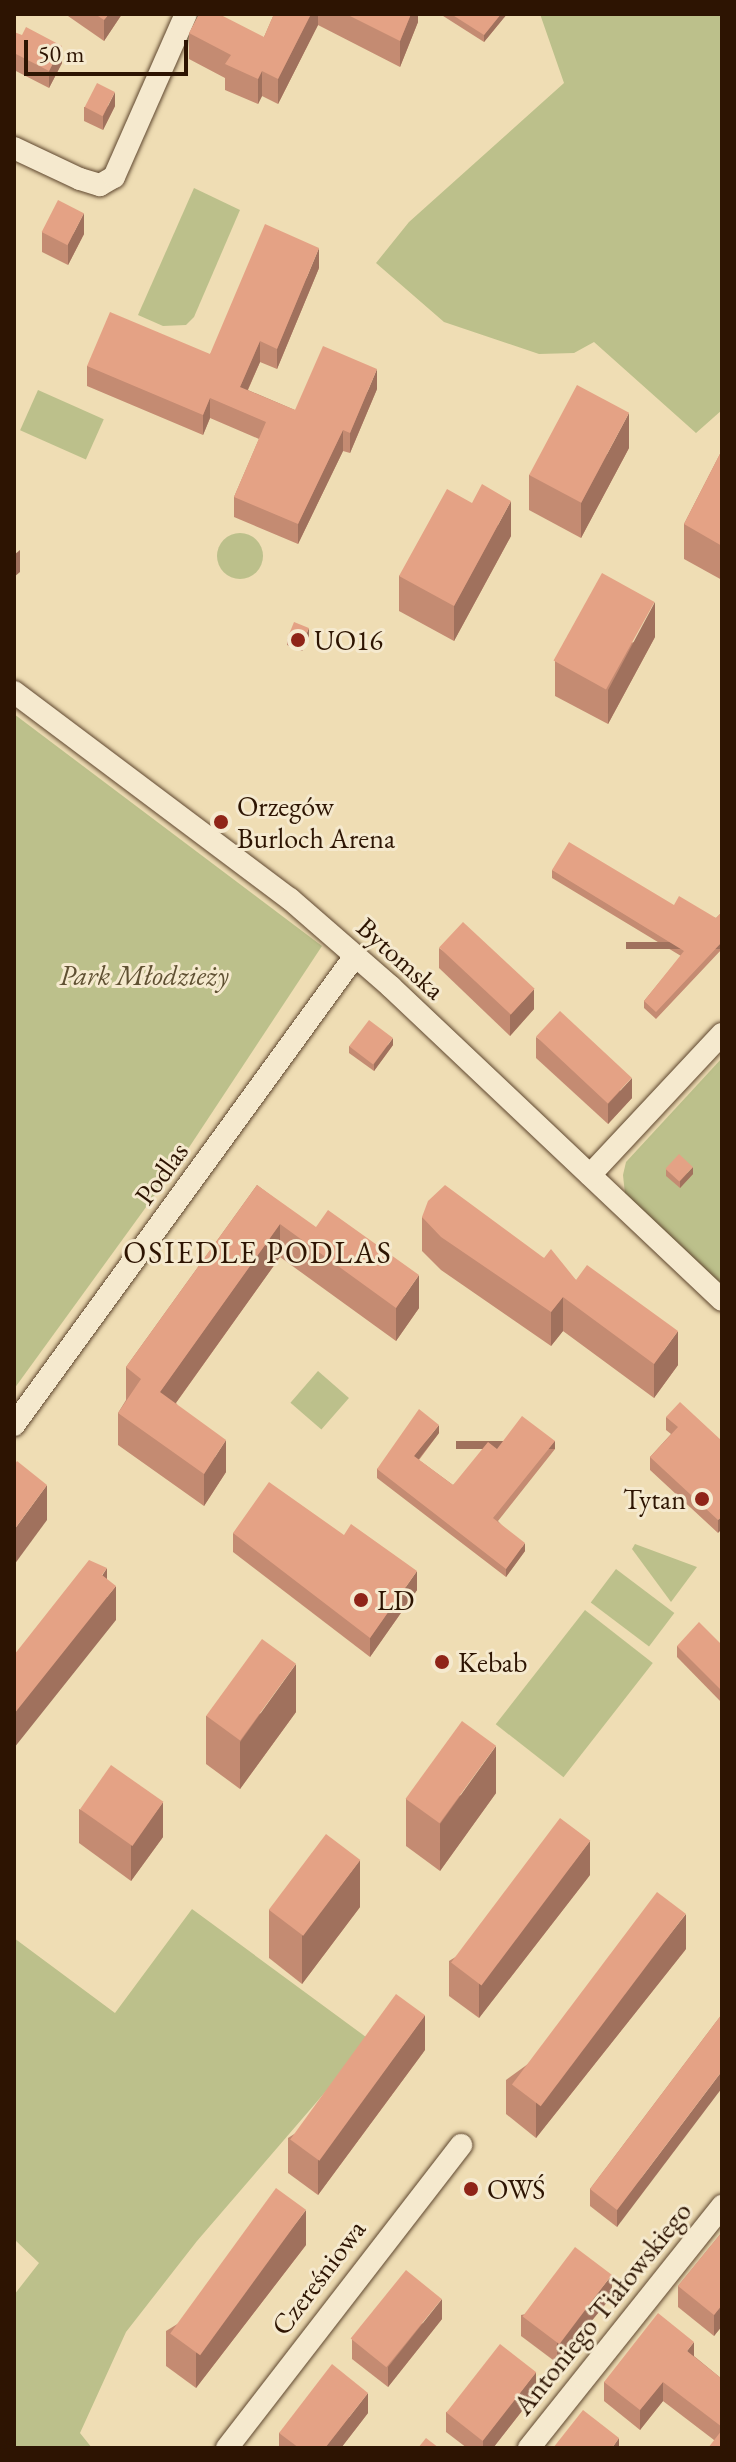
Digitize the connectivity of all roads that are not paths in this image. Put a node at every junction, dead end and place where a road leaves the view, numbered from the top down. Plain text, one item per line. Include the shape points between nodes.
1 (186, 14) edge
2 (14, 148) edge
3 (14, 692) edge
4 (355, 956) junction
5 (722, 1034) edge
6 (590, 1175) junction
7 (722, 1300) edge
8 (14, 1425) edge
9 (461, 2145) dead end
10 (722, 2206) edge
11 (227, 2448) edge
12 (529, 2448) edge

1 - 2 street via 114,177 100,185
3 - 4 street, Bytomska via 212,837
4 - 6 street, Bytomska
4 - 8 street, Podlas
5 - 6 street
6 - 7 street, Bytomska
9 - 11 street, Czereśniowa
10 - 12 street, Antoniego Tiałowskiego

